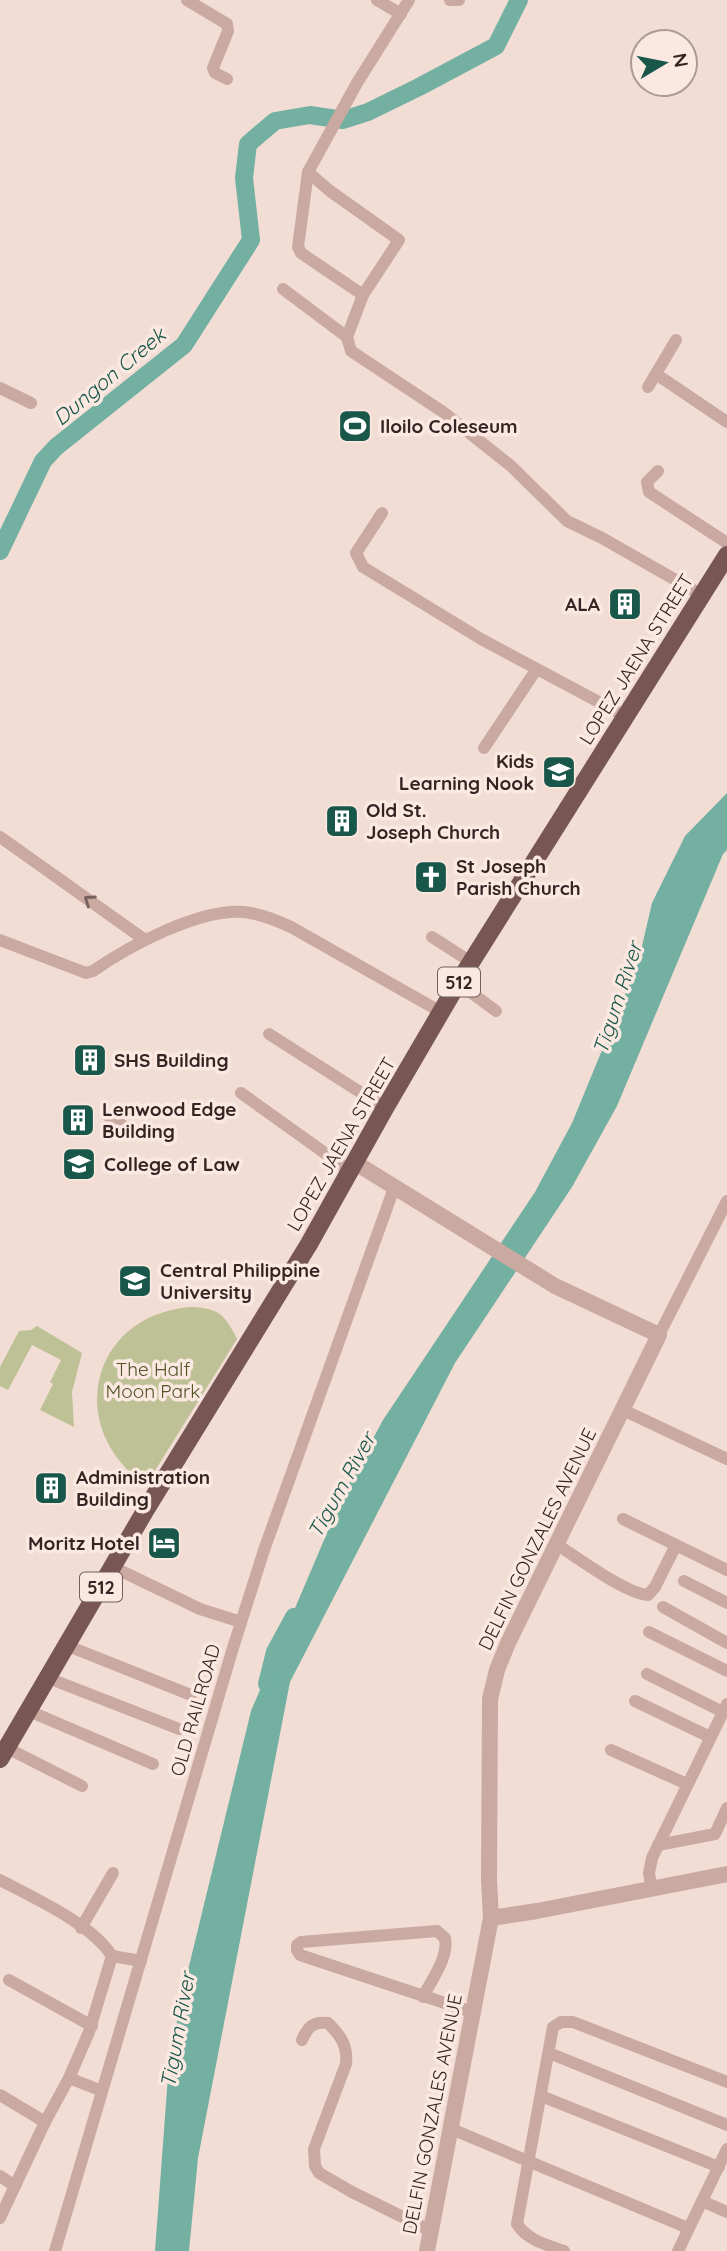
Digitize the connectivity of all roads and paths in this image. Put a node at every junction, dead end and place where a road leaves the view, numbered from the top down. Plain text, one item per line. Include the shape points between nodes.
1 (187, 0) edge
2 (377, 0) edge
3 (409, 0) edge
4 (450, 0) edge
5 (459, 0) edge
6 (401, 14) junction
7 (227, 79) dead end
8 (308, 172) junction
9 (283, 289) dead end
10 (363, 295) junction
11 (346, 337) junction
12 (676, 340) dead end
13 (656, 374) junction
14 (648, 387) dead end
15 (0, 388) edge
16 (31, 403) dead end
17 (727, 422) edge
18 (657, 471) dead end
19 (382, 513) dead end
20 (727, 543) edge
21 (727, 555) edge
22 (702, 595) junction
23 (536, 670) junction
24 (625, 716) junction
25 (484, 748) dead end
26 (0, 837) edge
27 (432, 937) dead end
28 (0, 940) edge
29 (145, 940) junction
30 (471, 962) junction
31 (458, 983) junction
32 (496, 1011) dead end
33 (442, 1012) junction
34 (269, 1034) dead end
35 (241, 1093) dead end
36 (385, 1108) junction
37 (107, 1115) dead end
38 (128, 1129) dead end
39 (352, 1167) junction
40 (394, 1188) junction
41 (727, 1200) edge
42 (659, 1335) junction
43 (623, 1409) junction
44 (727, 1459) edge
45 (623, 1519) dead end
46 (556, 1544) junction
47 (676, 1545) junction
48 (113, 1567) junction
49 (727, 1570) edge
50 (684, 1581) dead end
51 (727, 1603) edge
52 (663, 1607) dead end
53 (241, 1622) junction
54 (649, 1632) dead end
55 (727, 1643) edge
56 (68, 1646) junction
57 (727, 1671) edge
58 (647, 1674) dead end
59 (48, 1678) junction
60 (191, 1695) dead end
61 (635, 1701) dead end
62 (725, 1708) edge
63 (29, 1711) junction
64 (178, 1729) dead end
65 (710, 1737) junction
66 (611, 1750) dead end
67 (3, 1754) edge
68 (153, 1764) dead end
69 (687, 1784) junction
70 (82, 1786) dead end
71 (727, 1808) edge
72 (721, 1833) edge
73 (658, 1845) junction
74 (113, 1873) dead end
75 (727, 1874) edge
76 (0, 1880) edge
77 (652, 1890) junction
78 (491, 1917) junction
79 (81, 1927) junction
80 (112, 1956) junction
81 (141, 1961) junction
82 (9, 1980) dead end
83 (422, 1997) junction
84 (472, 2012) junction
85 (92, 2026) junction
86 (302, 2040) dead end
87 (549, 2053) junction
88 (69, 2078) junction
89 (727, 2082) edge
90 (102, 2091) junction
91 (0, 2095) edge
92 (541, 2096) junction
93 (45, 2122) junction
94 (727, 2125) edge
95 (449, 2128) junction
96 (727, 2149) edge
97 (530, 2163) junction
98 (719, 2167) junction
99 (0, 2176) edge
100 (15, 2186) junction
101 (702, 2201) junction
102 (727, 2213) edge
103 (0, 2218) edge
104 (688, 2228) junction
105 (431, 2231) junction
106 (55, 2251) edge
107 (427, 2251) edge
108 (564, 2251) edge
109 (678, 2251) edge

1 - 7 street via 226,24 228,31 213,68
2 - 6 street
3 - 6 street
4 - 5 street
6 - 8 street
8 - 10 street via 298,247
8 - 10 street via 399,240
9 - 11 street
10 - 11 street
11 - 22 street via 351,351 443,412 511,466 567,521
12 - 13 street
13 - 14 street
13 - 17 street
15 - 16 street
18 - 20 street via 647,482 649,492
19 - 23 street via 356,553 363,567
21 - 22 main road, LOPEZ JAENA STREET / 512
22 - 24 main road, LOPEZ JAENA STREET / 512
23 - 24 street
23 - 25 street
24 - 30 main road, LOPEZ JAENA STREET / 512
29 -> 26 street
27 - 30 street
28 - 29 street via 86,973
29 - 33 street via 201,918 242,912 266,916
30 - 31 main road, LOPEZ JAENA STREET / 512
31 - 32 street
31 - 33 main road, LOPEZ JAENA STREET / 512
33 - 36 main road, LOPEZ JAENA STREET / 512
34 - 36 street
35 - 39 street
36 - 39 main road, LOPEZ JAENA STREET / 512
37 - 38 street
39 - 40 street
39 - 48 main road, LOPEZ JAENA STREET / 512
40 - 42 street via 555,1286
40 - 53 street, OLD RAILROAD
41 - 42 street, DELFIN GONZALES AVENUE
42 - 43 street, DELFIN GONZALES AVENUE
43 - 44 street
43 - 46 street, DELFIN GONZALES AVENUE
45 - 47 street
46 - 47 street via 628,1588 648,1595
46 - 78 street, DELFIN GONZALES AVENUE via 508,1643 490,1699
47 - 49 street
48 - 53 street via 179,1600
48 - 56 main road, LOPEZ JAENA STREET / 512
50 - 51 street
52 - 55 street
53 - 81 street, OLD RAILROAD
54 - 57 street
56 - 59 main road, LOPEZ JAENA STREET / 512
56 - 60 street
58 - 62 street
59 - 63 main road, LOPEZ JAENA STREET / 512
59 - 64 street
61 - 65 street
62 - 65 street
63 - 67 main road, LOPEZ JAENA STREET / 512
63 - 68 street
65 - 69 street
66 - 69 street
67 - 70 street
69 - 73 street
71 - 72 street
72 - 73 street
73 - 77 street via 649,1873
74 - 79 street
75 - 77 street
76 - 79 street
77 - 78 street
78 - 84 street, DELFIN GONZALES AVENUE
79 - 80 street via 104,1943
80 - 81 street
80 - 85 street
81 - 90 street, OLD RAILROAD
82 - 85 street
83 - 83 street via 300,1955 297,1945 437,1931 446,1944
83 - 84 street
84 - 95 street, DELFIN GONZALES AVENUE
85 - 88 street
86 - 105 street via 308,2027 328,2023 345,2043 347,2055 314,2149 315,2166 352,2192
87 - 89 street via 553,2027 573,2022
87 - 92 street
87 - 94 street
88 - 90 street
88 - 93 street
90 - 106 street, OLD RAILROAD
91 - 93 street
92 - 97 street
92 - 98 street
93 - 100 street
95 - 97 street
95 - 105 street, DELFIN GONZALES AVENUE
96 - 98 street
97 - 104 street
97 - 108 street via 517,2224 534,2239
98 - 101 street
99 - 100 street
100 - 103 street
101 - 102 street
101 - 104 street
104 - 109 street
105 - 107 street, DELFIN GONZALES AVENUE

